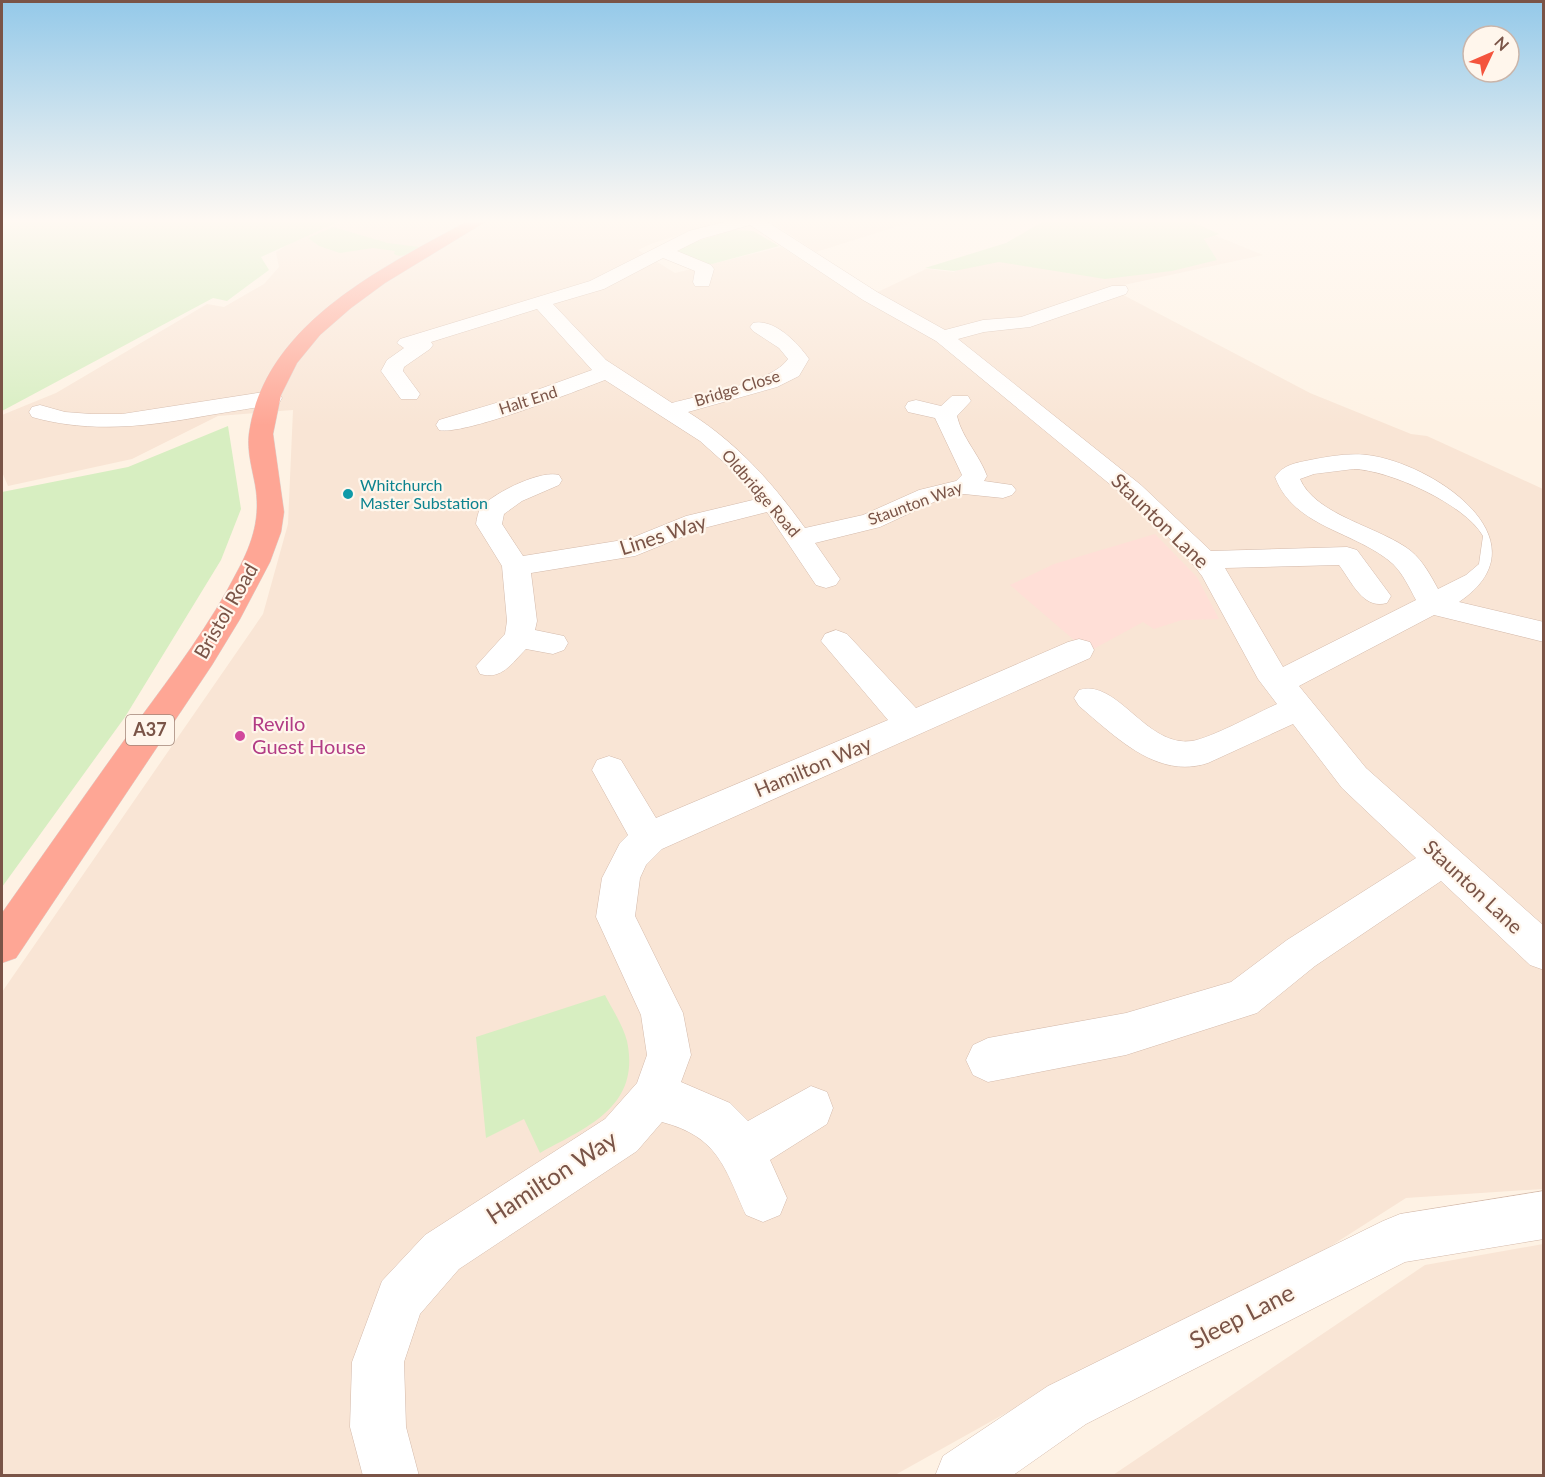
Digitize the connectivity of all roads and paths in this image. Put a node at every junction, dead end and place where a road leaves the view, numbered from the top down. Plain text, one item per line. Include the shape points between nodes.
1 (366, 288) edge
2 (588, 288) edge
3 (858, 288) edge
4 (1119, 290) dead end
5 (542, 303) junction
6 (760, 327) dead end
7 (943, 338) junction
8 (795, 365) junction
9 (600, 366) junction
10 (813, 378) dead end
11 (409, 394) dead end
12 (271, 398) junction
13 (916, 407) dead end
14 (670, 410) junction
15 (40, 412) dead end
16 (447, 425) dead end
17 (550, 480) dead end
18 (964, 487) junction
19 (1003, 490) dead end
20 (773, 503) junction
21 (800, 538) junction
22 (1204, 560) junction
23 (516, 566) junction
24 (826, 579) dead end
25 (1377, 596) dead end
26 (1432, 603) junction
27 (1544, 632) edge
28 (519, 638) junction
29 (836, 641) dead end
30 (553, 643) dead end
31 (1079, 650) dead end
32 (491, 666) dead end
33 (1289, 695) junction
34 (1090, 698) dead end
35 (912, 725) junction
36 (609, 770) dead end
37 (649, 838) junction
38 (1443, 860) junction
39 (2, 945) edge
40 (1544, 952) edge
41 (988, 1060) dead end
42 (654, 1097) junction
43 (811, 1108) dead end
44 (741, 1150) junction
45 (763, 1198) dead end
46 (1544, 1215) edge
47 (384, 1472) edge
48 (963, 1476) edge

1 - 12 highway, Bristol Road / A37 via 324,318 293,355
2 - 5 street
3 - 7 street, Staunton Lane
4 - 7 street via 1023,323 983,326
5 - 9 street, Oldbridge Road via 578,334
5 - 11 street via 419,344 394,364 392,371
6 - 8 street via 786,344
7 - 22 street, Staunton Lane via 1132,490
8 - 10 street
8 - 14 street, Bridge Close via 769,381
9 - 14 street, Oldbridge Road
9 - 16 street, Halt End via 531,400
12 - 15 street via 105,421 52,417
12 - 39 highway, Bristol Road / A37 via 263,420 261,448 271,515 260,553 235,602 167,707
13 - 18 street, Staunton Way via 953,407 953,439 975,476
14 - 20 street, Oldbridge Road via 721,447
17 - 23 street via 498,504 492,511 489,524
18 - 19 street
18 - 21 street, Staunton Way via 928,495 871,521
20 - 21 street, Oldbridge Road
20 - 23 street, Lines Way via 695,522 635,547
21 - 24 street, Oldbridge Road
22 - 25 street via 1347,556
22 - 33 street, Staunton Lane via 1269,671
23 - 28 street via 522,621
26 - 26 street via 1479,579 1491,568 1496,535 1487,522 1440,490 1372,463 1312,467 1290,473 1290,488 1310,506 1402,558
26 - 27 street
26 - 33 street
28 - 30 street
28 - 32 street
29 - 35 street
31 - 35 street, Hamilton Way
33 - 34 street via 1196,754 1175,754 1143,741
33 - 38 street, Staunton Lane via 1354,778
35 - 37 street, Hamilton Way
36 - 37 street
37 - 42 street, Hamilton Way via 633,854 621,878 615,917 663,1013 669,1055
38 - 40 street, Staunton Lane
38 - 41 street via 1301,953 1242,999 1126,1034
42 - 44 street via 689,1106 717,1119
42 - 47 street, Hamilton Way via 621,1135 442,1252 400,1299 378,1362 378,1427
43 - 44 street
44 - 45 street
46 - 48 street, Sleep Lane via 1400,1238 1067,1405

